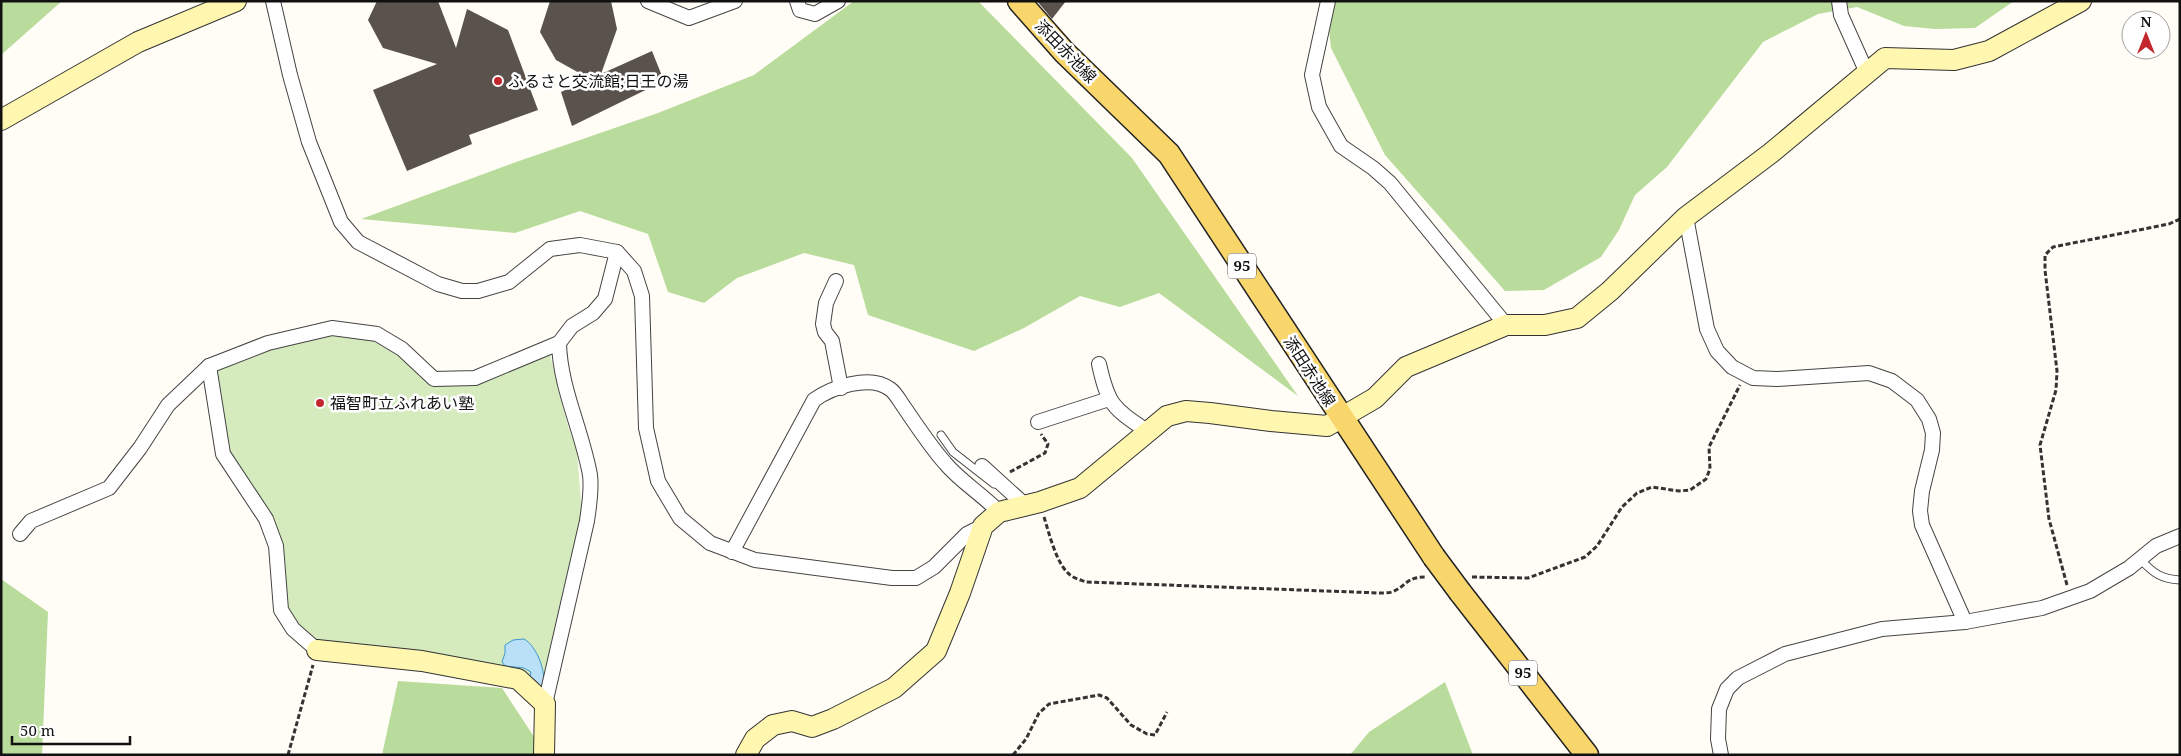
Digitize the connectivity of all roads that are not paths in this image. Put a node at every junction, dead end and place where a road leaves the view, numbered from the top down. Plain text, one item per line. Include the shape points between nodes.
1 (273, 1) edge
2 (648, 1) edge
3 (735, 1) edge
4 (797, 1) edge
5 (838, 1) edge
6 (1019, 1) edge
7 (1328, 1) edge
8 (1839, 1) edge
9 (2081, 1) edge
10 (234, 2) edge
11 (1867, 73) junction
12 (1, 120) edge
13 (1686, 217) junction
14 (617, 252) junction
15 (836, 281) dead end
16 (1506, 325) junction
17 (559, 343) junction
18 (1099, 364) dead end
19 (209, 366) junction
20 (841, 388) junction
21 (1109, 399) junction
22 (1342, 419) junction
23 (1038, 422) road end
24 (1147, 431) junction
25 (941, 435) dead end
26 (982, 466) dead end
27 (1020, 501) junction
28 (999, 512) junction
29 (983, 526) junction
30 (20, 534) dead end
31 (2180, 536) edge
32 (732, 552) junction
33 (2140, 559) junction
34 (2180, 580) edge
35 (1965, 622) junction
36 (317, 650) joint
37 (545, 704) junction
38 (544, 755) edge
39 (746, 755) edge
40 (1587, 755) edge
41 (1721, 755) edge

1 - 14 street via 310,142 341,222 358,242 438,284 462,291 478,291 509,282 550,249 580,245
2 - 3 street via 689,18
4 - 5 street via 800,10 814,14
6 - 22 main road, 添田赤池線 / 95 via 1064,52 1169,154
7 - 16 street via 1312,75 1319,108 1341,146 1390,183
8 - 11 street via 1841,15
9 - 11 street via 1989,51 1954,60 1885,58
10 - 12 street via 138,42
11 - 13 street via 1771,153
13 - 16 street via 1610,291 1577,318 1545,325
13 - 35 street via 1707,329 1717,351 1732,367 1753,378 1869,373 1892,381 1917,400 1929,419 1933,433 1922,491 1922,525
14 - 17 street via 605,299 572,326
14 - 32 street via 634,271 642,296 646,428 658,481 680,518 710,543
15 - 20 street via 826,303 823,324 832,341
16 - 22 street via 1406,367 1375,398
17 - 19 street via 475,378 434,379 402,349 377,334 332,328 268,343
17 - 37 street via 559,364 590,476 590,495 587,521
18 - 21 street
19 - 30 street via 168,405 109,488 31,521
19 - 36 street via 223,454 266,519 276,546 281,610 293,629
20 - 28 street via 858,383 890,389 944,463
20 - 32 street via 824,392 814,400
21 - 23 street
21 - 24 street
22 - 24 street via 1326,426 1186,411 1167,416
22 - 40 main road, 添田赤池線 / 95, bridge via 1434,557
24 - 27 street via 1080,488
25 - 27 lane via 953,452 982,477
26 - 27 street
27 - 28 street
28 - 29 street
29 - 32 street via 967,534 934,567 916,578 892,578 764,561
29 - 39 street via 936,651 894,688 833,719 812,727 792,721 773,724 755,739
31 - 33 street via 2156,546
33 - 34 lane via 2152,573 2164,579
33 - 35 street via 2090,590 2070,598 2042,608
35 - 41 street via 1861,633 1785,654 1738,678 1727,689 1720,709 1718,739
36 - 37 street via 422,661 518,678
37 - 38 street

